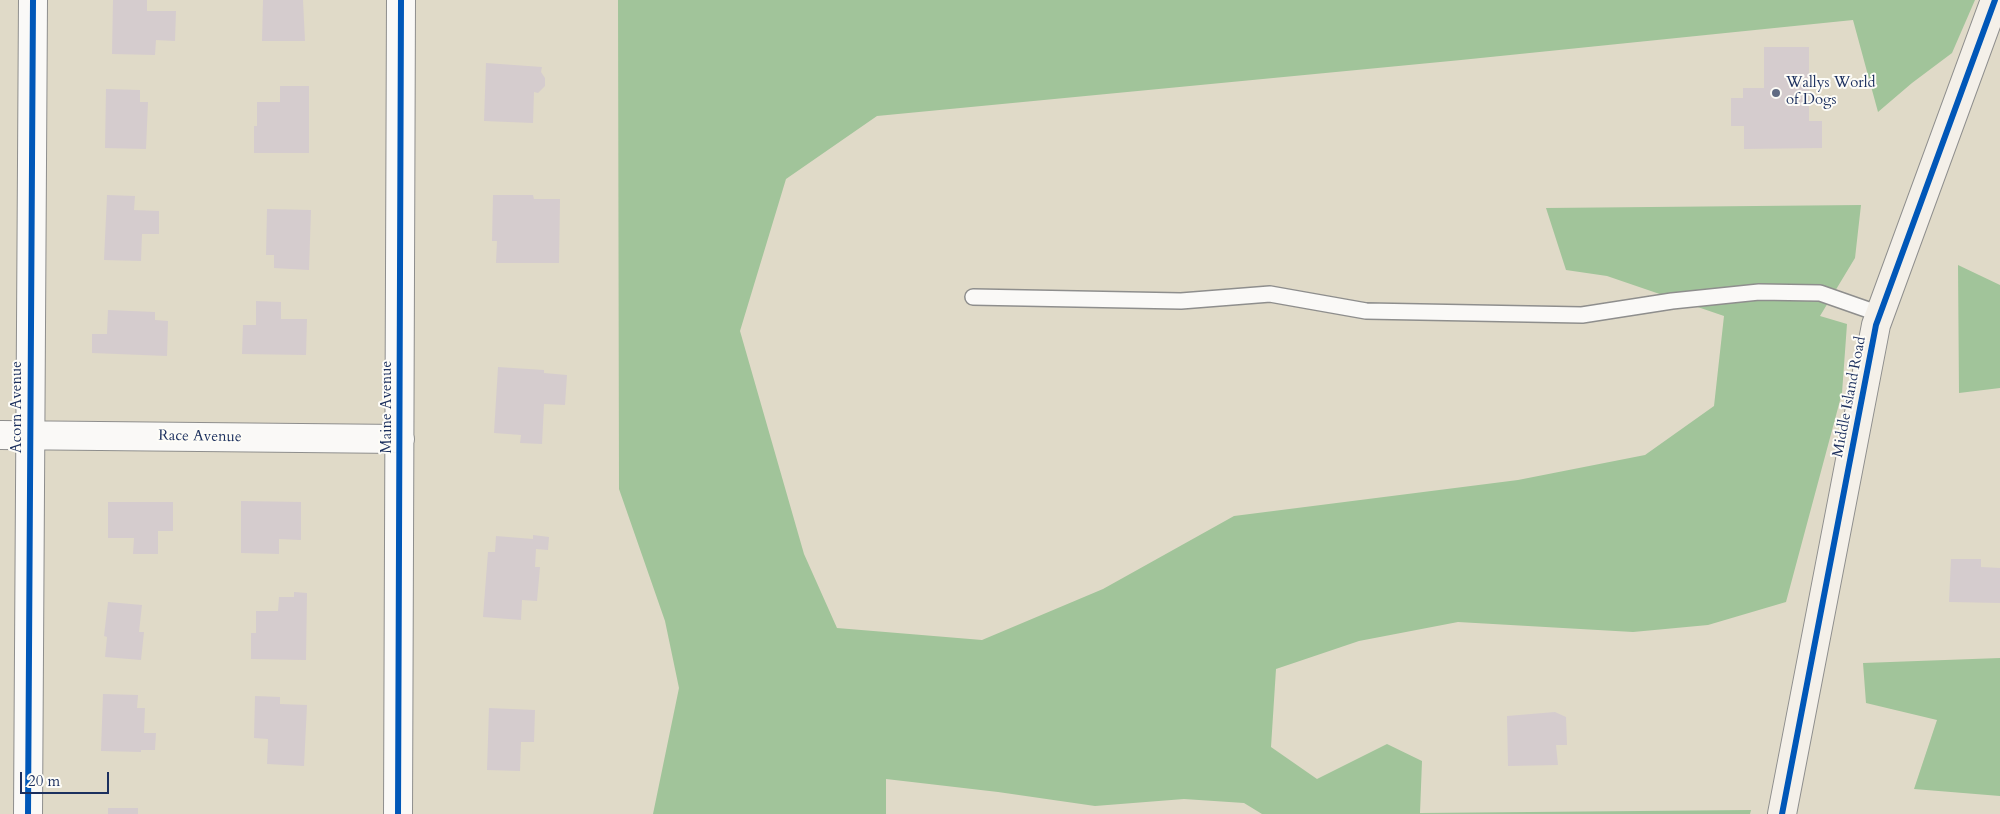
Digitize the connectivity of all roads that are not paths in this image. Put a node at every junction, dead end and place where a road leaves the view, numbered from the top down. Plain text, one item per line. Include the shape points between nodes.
1 (33, 0) edge
2 (401, 0) edge
3 (1995, 10) edge
4 (973, 297) dead end
5 (1880, 314) junction
6 (0, 435) edge
7 (30, 435) junction
8 (400, 439) junction
9 (28, 814) edge
10 (398, 814) edge
11 (1782, 814) edge

1 - 7 street, Acorn Avenue
2 - 8 street, Maine Avenue
3 - 5 street, Middle Island Road
4 - 5 lane via 1181,301 1270,294 1366,312 1582,315 1759,292 1820,293
5 - 11 street, Middle Island Road
6 - 7 street, Race Avenue
7 - 8 street, Race Avenue
7 - 9 street, Acorn Avenue
8 - 10 street, Maine Avenue

